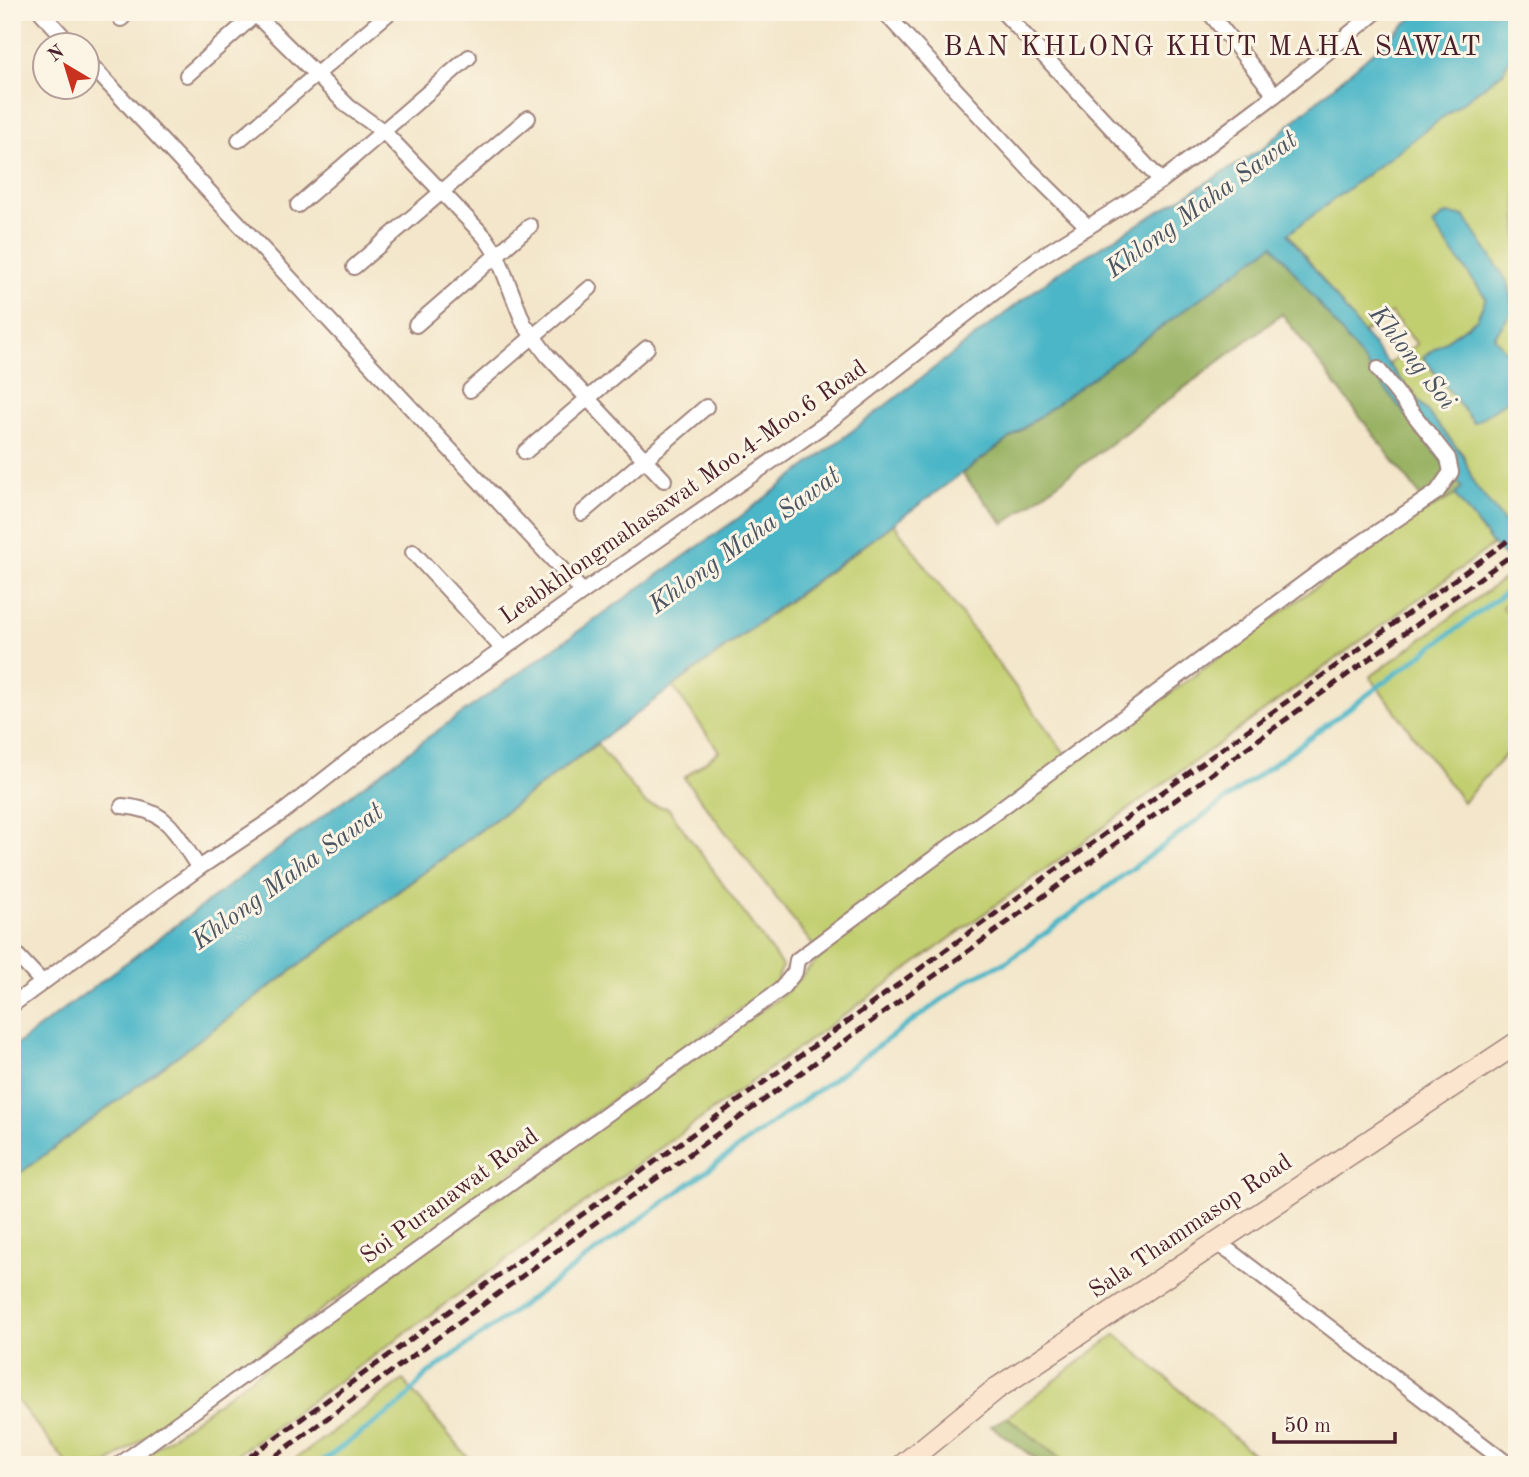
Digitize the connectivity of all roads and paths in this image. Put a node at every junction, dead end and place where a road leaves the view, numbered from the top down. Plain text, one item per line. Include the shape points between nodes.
1 (41, 12) edge
2 (390, 12) edge
3 (884, 12) edge
4 (1003, 12) edge
5 (1209, 12) edge
6 (1376, 12) edge
7 (255, 13) edge
8 (59, 32) edge
9 (469, 57) dead end
10 (187, 75) dead end
11 (317, 76) junction
12 (102, 77) edge
13 (1275, 95) junction
14 (528, 118) dead end
15 (383, 131) junction
16 (239, 140) dead end
17 (1161, 181) junction
18 (442, 192) junction
19 (298, 205) dead end
20 (530, 226) dead end
21 (1088, 226) junction
22 (497, 255) junction
23 (354, 267) dead end
24 (590, 288) dead end
25 (416, 325) dead end
26 (533, 336) junction
27 (647, 348) dead end
28 (1378, 369) dead end
29 (470, 390) dead end
30 (588, 398) junction
31 (706, 407) dead end
32 (525, 452) dead end
33 (645, 459) junction
34 (664, 480) dead end
35 (582, 513) dead end
36 (413, 552) dead end
37 (583, 592) junction
38 (503, 649) junction
39 (122, 806) dead end
40 (199, 868) junction
41 (12, 950) edge
42 (41, 981) junction
43 (12, 1005) edge
44 (1517, 1043) edge
45 (1214, 1242) junction
46 (119, 1465) edge
47 (903, 1465) edge
48 (1509, 1465) edge

1 - 8 street
2 - 11 street
3 - 21 street
4 - 17 street
5 - 13 street
6 - 13 street, Leabkhlongmahasawat Moo.4-Moo.6 Road
7 - 10 street
7 - 11 street
9 - 15 street
11 - 15 street
11 - 16 street
12 - 37 street
13 - 17 street, Leabkhlongmahasawat Moo.4-Moo.6 Road
14 - 18 street
15 - 18 street
15 - 19 street
17 - 21 street, Leabkhlongmahasawat Moo.4-Moo.6 Road
18 - 22 street
18 - 23 street
20 - 22 street
21 - 37 street, Leabkhlongmahasawat Moo.4-Moo.6 Road via 1037,259 831,420
22 - 25 street
22 - 26 street
24 - 26 street
26 - 29 street
26 - 30 street
27 - 30 street
28 - 46 street, Soi Puranawat Road via 1448,458 1451,472 1437,492 1327,566 797,960 795,972 781,989
30 - 32 street
30 - 33 street
31 - 33 street
33 - 34 street
33 - 35 street
36 - 38 street
37 - 38 street, Leabkhlongmahasawat Moo.4-Moo.6 Road
38 - 40 street, Leabkhlongmahasawat Moo.4-Moo.6 Road via 283,812
39 - 40 street via 163,817
40 - 42 street, Leabkhlongmahasawat Moo.4-Moo.6 Road
41 - 42 street
42 - 43 street, Leabkhlongmahasawat Moo.4-Moo.6 Road
44 - 45 street, Sala Thammasop Road
45 - 47 street, Sala Thammasop Road via 996,1388
45 - 48 street

